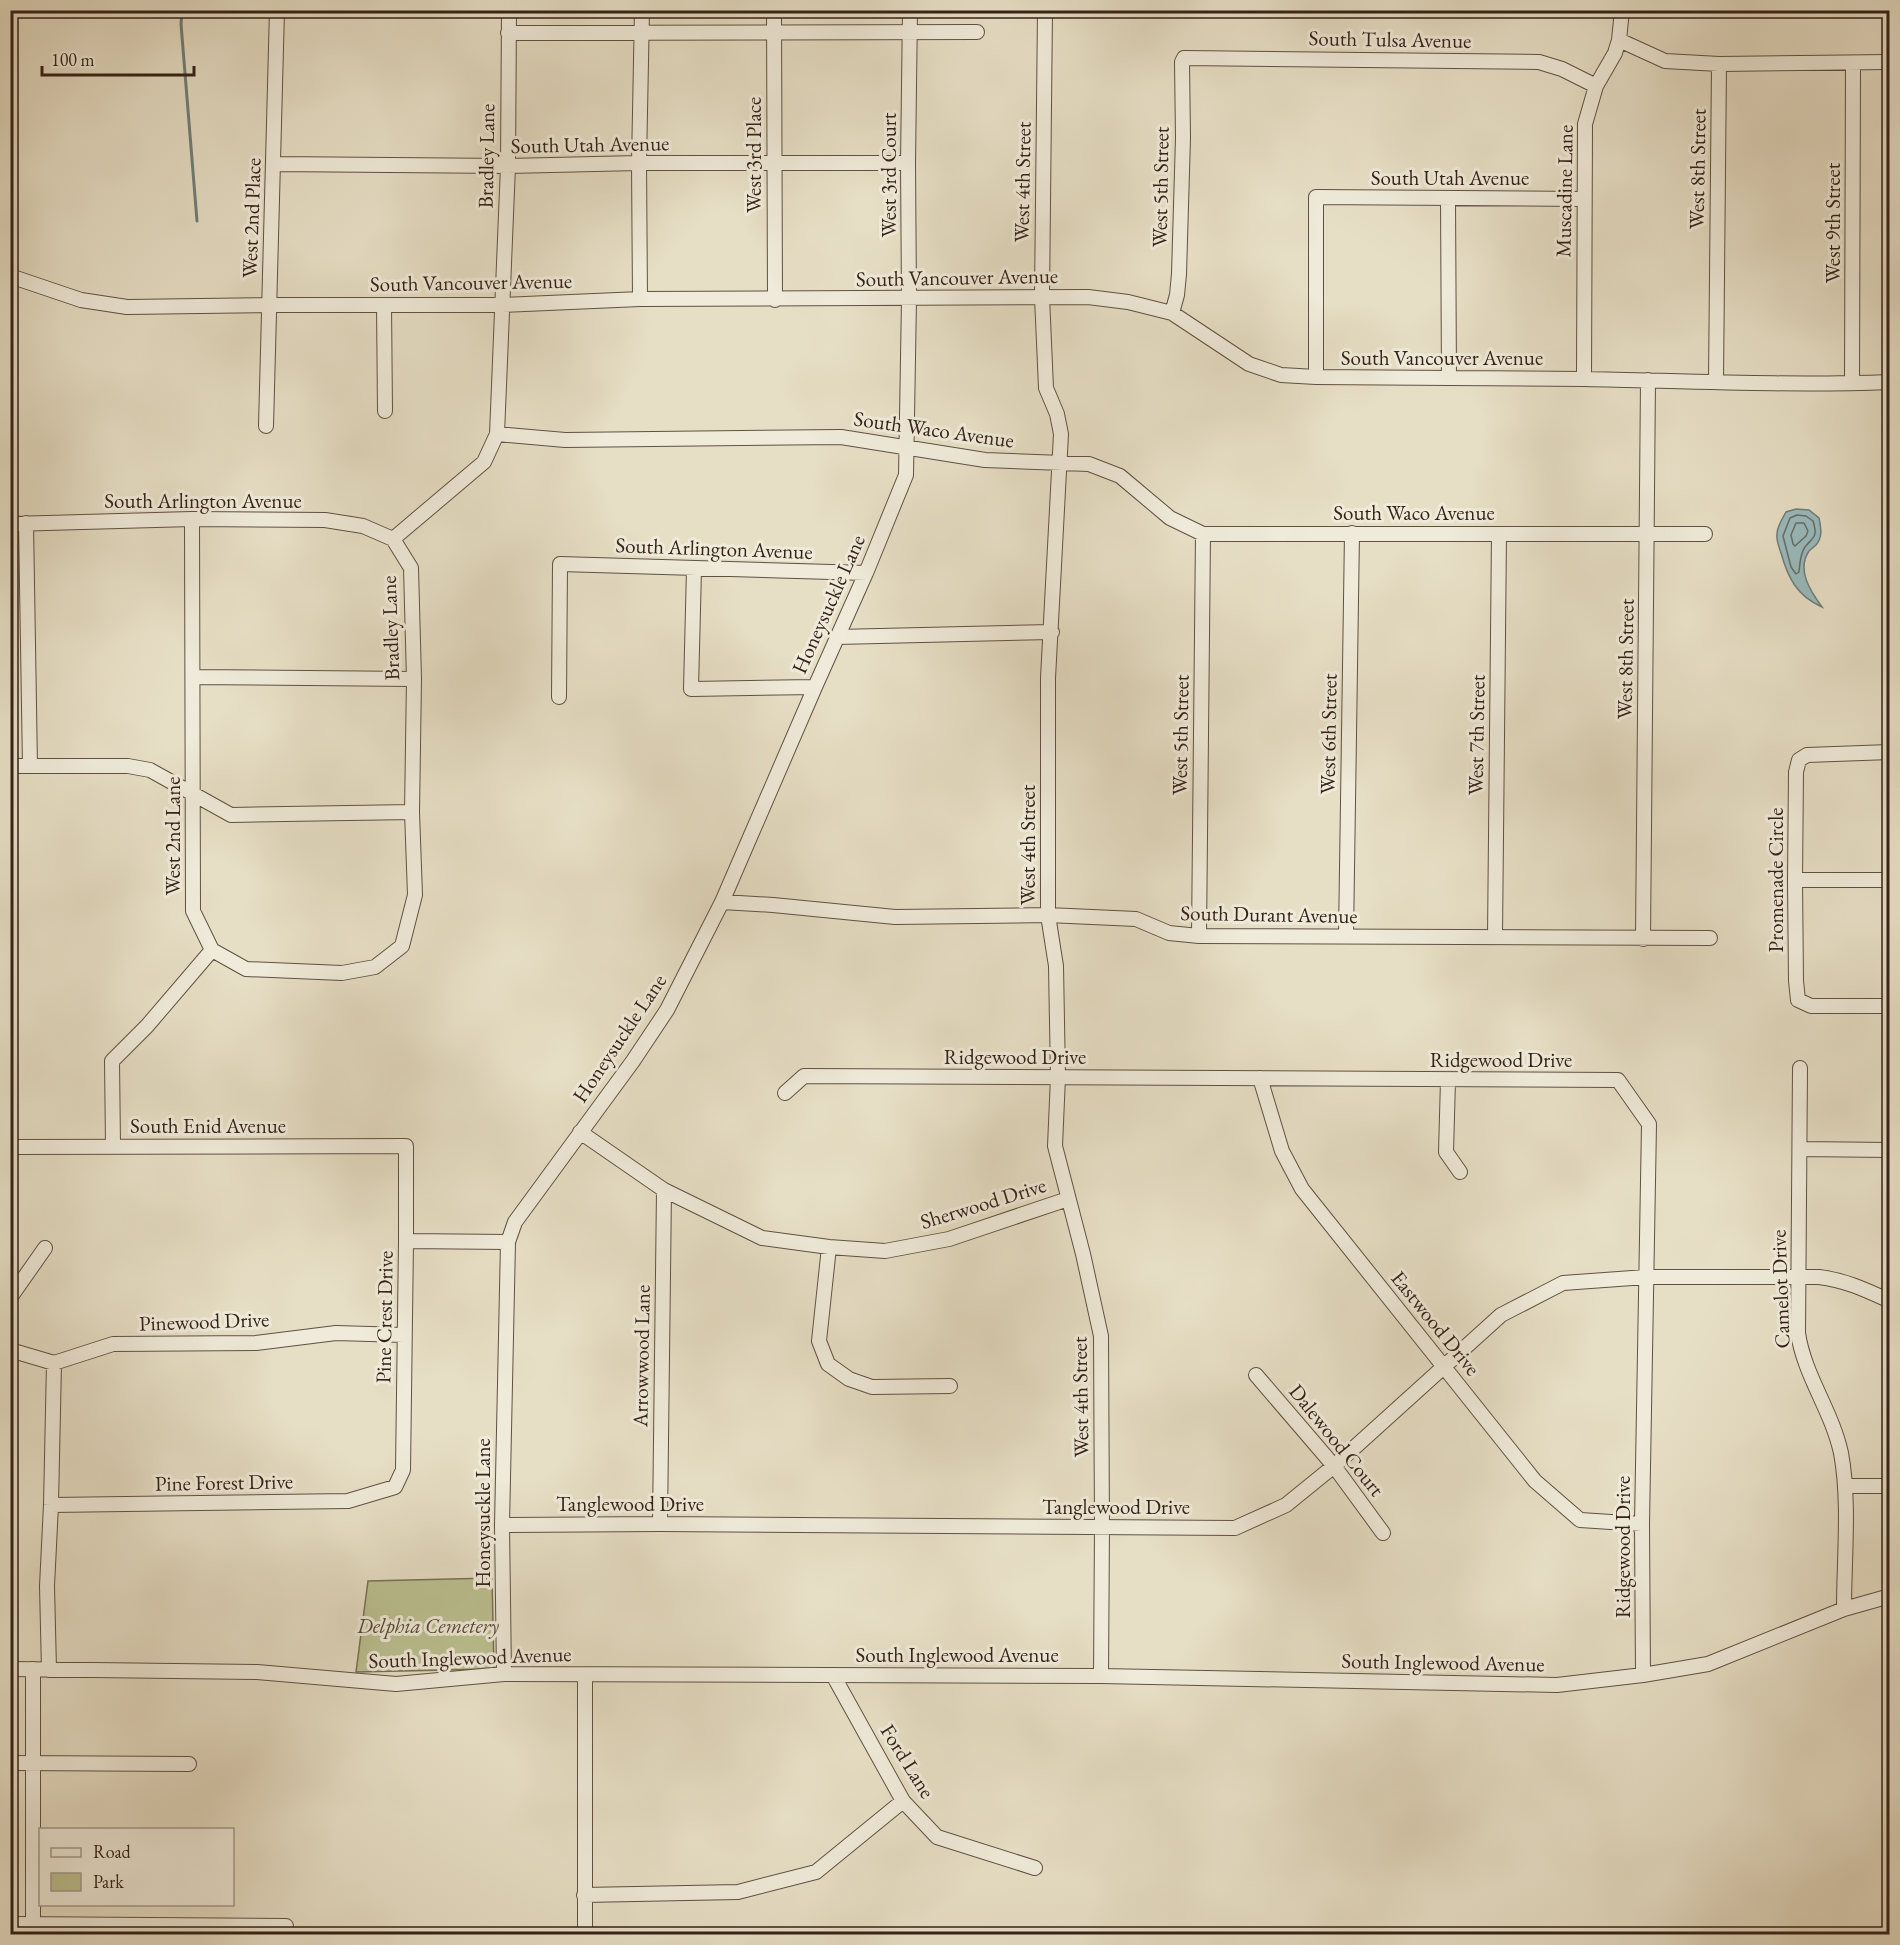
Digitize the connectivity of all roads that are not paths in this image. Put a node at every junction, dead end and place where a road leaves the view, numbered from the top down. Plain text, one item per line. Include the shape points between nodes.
1 (278, 10) edge
2 (508, 10) edge
3 (642, 10) edge
4 (774, 10) edge
5 (910, 10) edge
6 (1045, 10) edge
7 (1622, 10) edge
8 (642, 32) junction
9 (910, 32) junction
10 (977, 32) dead end
11 (508, 33) junction
12 (774, 33) junction
13 (1619, 40) junction
14 (1182, 62) joint
15 (1890, 62) edge
16 (1719, 63) junction
17 (1853, 63) junction
18 (1596, 86) junction
19 (639, 163) junction
20 (774, 163) junction
21 (908, 163) junction
22 (273, 164) junction
23 (508, 166) junction
24 (1448, 199) junction
25 (1583, 199) junction
26 (10, 276) edge
27 (1042, 297) junction
28 (640, 299) junction
29 (909, 299) junction
30 (775, 300) junction
31 (269, 305) junction
32 (384, 305) junction
33 (503, 305) junction
34 (1172, 313) junction
35 (1316, 378) junction
36 (1449, 378) junction
37 (1584, 379) junction
38 (1648, 380) junction
39 (1716, 382) junction
40 (1890, 382) edge
41 (1852, 383) junction
42 (385, 411) dead end
43 (266, 426) dead end
44 (497, 434) junction
45 (908, 447) junction
46 (1060, 463) junction
47 (192, 519) junction
48 (26, 523) junction
49 (10, 524) edge
50 (1352, 533) junction
51 (1203, 534) junction
52 (1499, 534) junction
53 (1647, 534) junction
54 (1705, 534) dead end
55 (393, 539) junction
56 (694, 569) junction
57 (866, 573) junction
58 (1052, 632) junction
59 (837, 637) junction
60 (193, 676) junction
61 (414, 679) junction
62 (815, 687) junction
63 (559, 697) dead end
64 (1890, 752) edge
65 (10, 766) edge
66 (30, 766) junction
67 (193, 793) junction
68 (412, 812) junction
69 (1795, 880) junction
70 (1890, 880) edge
71 (722, 902) junction
72 (1048, 915) junction
73 (1199, 936) junction
74 (1346, 936) junction
75 (1495, 937) junction
76 (1710, 938) dead end
77 (1643, 939) junction
78 (212, 950) junction
79 (1890, 1006) edge
80 (1800, 1068) dead end
81 (1058, 1077) junction
82 (1260, 1078) junction
83 (1448, 1080) junction
84 (786, 1093) dead end
85 (580, 1132) junction
86 (113, 1146) junction
87 (406, 1146) joint
88 (10, 1147) edge
89 (1800, 1149) junction
90 (1890, 1150) edge
91 (1460, 1172) dead end
92 (664, 1190) junction
93 (1068, 1199) junction
94 (406, 1241) junction
95 (508, 1242) junction
96 (829, 1247) junction
97 (45, 1248) dead end
98 (1646, 1277) junction
99 (1798, 1277) junction
100 (10, 1298) edge
101 (1890, 1301) edge
102 (404, 1335) junction
103 (10, 1350) edge
104 (54, 1363) junction
105 (1445, 1366) junction
106 (1256, 1375) dead end
107 (950, 1386) dead end
108 (1334, 1466) junction
109 (1845, 1486) junction
110 (1890, 1486) edge
111 (395, 1487) joint
112 (51, 1505) junction
113 (660, 1524) junction
114 (1642, 1524) junction
115 (502, 1525) junction
116 (1102, 1526) junction
117 (1383, 1533) dead end
118 (1890, 1596) edge
119 (1844, 1609) junction
120 (10, 1669) edge
121 (33, 1669) junction
122 (49, 1670) junction
123 (504, 1674) junction
124 (585, 1675) junction
125 (833, 1675) junction
126 (1643, 1675) junction
127 (1101, 1676) junction
128 (10, 1763) edge
129 (33, 1763) junction
130 (189, 1764) dead end
131 (903, 1801) junction
132 (1035, 1868) dead end
133 (584, 1895) junction
134 (10, 1924) edge
135 (286, 1926) dead end
136 (33, 1929) edge
137 (585, 1935) edge

1 - 22 street, West 2nd Place
2 - 11 street, Bradley Lane
3 - 8 street
4 - 12 street, West 3rd Place
5 - 9 street, West 3rd Court
6 - 27 street, West 4th Street
7 - 13 street, Muscadine Lane
8 - 11 street
8 - 12 street
8 - 19 street
9 - 10 street
9 - 12 street
9 - 21 street, West 3rd Court
11 - 23 street, Bradley Lane
12 - 20 street, West 3rd Place
13 - 16 street via 1665,61
13 - 18 street, Muscadine Lane
14 - 18 street, South Tulsa Avenue via 1190,57 1539,62
14 - 34 street, West 5th Street via 1179,274
15 - 17 street
16 - 17 street
16 - 39 street, West 8th Street
17 - 41 street, West 9th Street
18 - 25 street, Muscadine Lane via 1585,124
19 - 20 street, South Utah Avenue
19 - 23 street, South Utah Avenue
19 - 28 street
20 - 21 street, South Utah Avenue
20 - 30 street, West 3rd Place
21 - 29 street, West 3rd Court
22 - 23 street, South Utah Avenue
22 - 31 street, West 2nd Place
23 - 33 street, Bradley Lane
24 - 25 street, South Utah Avenue
24 - 35 street, South Utah Avenue via 1316,197
24 - 36 street
25 - 37 street, Muscadine Lane
26 - 31 street, South Vancouver Avenue via 81,300 127,307
27 - 29 street, South Vancouver Avenue
27 - 34 street, South Vancouver Avenue via 1088,297
27 - 46 street, West 4th Street via 1046,388 1061,434
28 - 30 street, South Vancouver Avenue
28 - 33 street, South Vancouver Avenue
29 - 30 street, South Vancouver Avenue
29 - 45 street, West 3rd Court
31 - 32 street, South Vancouver Avenue
31 - 43 street, West 2nd Place
32 - 33 street, South Vancouver Avenue
32 - 42 street
33 - 44 street, Bradley Lane
34 - 35 street, South Vancouver Avenue via 1249,364 1281,375
35 - 36 street, South Vancouver Avenue
36 - 37 street, South Vancouver Avenue
37 - 38 street, South Vancouver Avenue
38 - 39 street, South Vancouver Avenue
38 - 53 street, West 8th Street
39 - 41 street, South Vancouver Avenue
40 - 41 street, South Vancouver Avenue
44 - 45 street, South Waco Avenue via 565,440 841,437
44 - 55 street, Bradley Lane via 484,462
45 - 46 street, South Waco Avenue via 985,460
45 - 57 street, Honeysuckle Lane via 906,475
46 - 51 street, South Waco Avenue via 1089,464 1120,476 1170,518
46 - 58 street, West 4th Street
47 - 48 street, South Arlington Avenue
47 - 55 street, South Arlington Avenue via 326,520 363,526
47 - 60 street, West 2nd Lane
48 - 49 street, South Arlington Avenue
48 - 66 street
50 - 51 street, South Waco Avenue
50 - 52 street, South Waco Avenue
50 - 74 street, West 6th Street
51 - 73 street, West 5th Street
52 - 53 street, South Waco Avenue
52 - 75 street, West 7th Street
53 - 54 street, South Waco Avenue
53 - 77 street, West 8th Street
55 - 61 street, Bradley Lane via 411,568
56 - 57 street, South Arlington Avenue
56 - 62 street via 691,689
56 - 63 street, South Arlington Avenue via 560,564
57 - 59 street, Honeysuckle Lane
58 - 59 street
58 - 72 street, West 4th Street via 1048,678
59 - 62 street, Honeysuckle Lane
60 - 61 street
60 - 67 street, West 2nd Lane
61 - 68 street, Bradley Lane
62 - 71 street, Honeysuckle Lane
64 - 69 street, Promenade Circle via 1807,755 1799,760
65 - 66 street
66 - 67 street via 128,766 150,771
67 - 68 street via 231,814
67 - 78 street, West 2nd Lane via 193,911
68 - 78 street, Bradley Lane via 415,895 402,946 375,967 342,974 246,969
69 - 70 street
69 - 79 street, Promenade Circle via 1798,1000 1811,1006
71 - 72 street, South Durant Avenue via 895,917
71 - 85 street, Honeysuckle Lane via 667,1011
72 - 73 street, South Durant Avenue via 1136,918 1169,933
72 - 81 street, West 4th Street via 1056,966
73 - 74 street, South Durant Avenue
74 - 75 street, South Durant Avenue
75 - 77 street, South Durant Avenue
76 - 77 street, South Durant Avenue
78 - 86 street via 112,1061
80 - 89 street, Camelot Drive
81 - 82 street, Ridgewood Drive
81 - 84 street, Ridgewood Drive via 804,1076
81 - 93 street, West 4th Street via 1055,1146
82 - 83 street, Ridgewood Drive
82 - 105 street, Eastwood Drive via 1282,1151 1302,1189
83 - 91 street via 1446,1152
83 - 98 street, Ridgewood Drive via 1618,1080 1649,1124
85 - 92 street, Sherwood Drive
85 - 95 street, Honeysuckle Lane via 515,1222
86 - 87 street, South Enid Avenue
86 - 88 street, South Enid Avenue
87 - 94 street, Pine Crest Drive
89 - 90 street
89 - 99 street, Camelot Drive
92 - 96 street, Sherwood Drive via 762,1238
92 - 113 street, Arrowwood Lane
93 - 96 street, Sherwood Drive via 949,1239 885,1251
93 - 116 street, West 4th Street via 1101,1336
94 - 95 street
94 - 102 street, Pine Crest Drive
95 - 115 street, Honeysuckle Lane
96 - 107 street via 819,1341 828,1364 849,1379 872,1387
97 - 100 street
98 - 99 street, Tanglewood Drive
98 - 105 street, Tanglewood Drive via 1563,1283 1501,1315
98 - 114 street, Ridgewood Drive
99 - 101 street, Tanglewood Drive via 1836,1279
99 - 109 street, Camelot Drive via 1801,1351 1834,1428
102 - 104 street, Pinewood Drive via 336,1333 255,1343 113,1344
102 - 111 street, Pine Crest Drive via 403,1470
103 - 104 street
104 - 112 street
105 - 108 street, Tanglewood Drive
105 - 114 street, Eastwood Drive via 1535,1481 1580,1520
106 - 108 street, Dalewood Court
108 - 116 street, Tanglewood Drive via 1286,1505 1235,1528
108 - 117 street, Dalewood Court
109 - 110 street
109 - 119 street, Camelot Drive
111 - 112 street, Pine Forest Drive via 348,1501
112 - 122 street
113 - 115 street, Tanglewood Drive
113 - 116 street, Tanglewood Drive
114 - 126 street, Ridgewood Drive
115 - 123 street, Honeysuckle Lane
116 - 127 street, West 4th Street
118 - 119 street, South Inglewood Avenue
119 - 126 street, South Inglewood Avenue via 1708,1664
120 - 121 street, South Inglewood Avenue
121 - 122 street, South Inglewood Avenue
121 - 129 street
122 - 123 street, South Inglewood Avenue via 257,1672 396,1684
123 - 124 street, South Inglewood Avenue
124 - 125 street, South Inglewood Avenue
124 - 133 street
125 - 127 street, South Inglewood Avenue
125 - 131 street, Ford Lane
126 - 127 street, South Inglewood Avenue via 1557,1685
128 - 129 street
129 - 130 street
129 - 136 street
131 - 132 street, Ford Lane via 937,1838
131 - 133 street via 816,1872 738,1892
133 - 137 street
134 - 136 street
135 - 136 street

